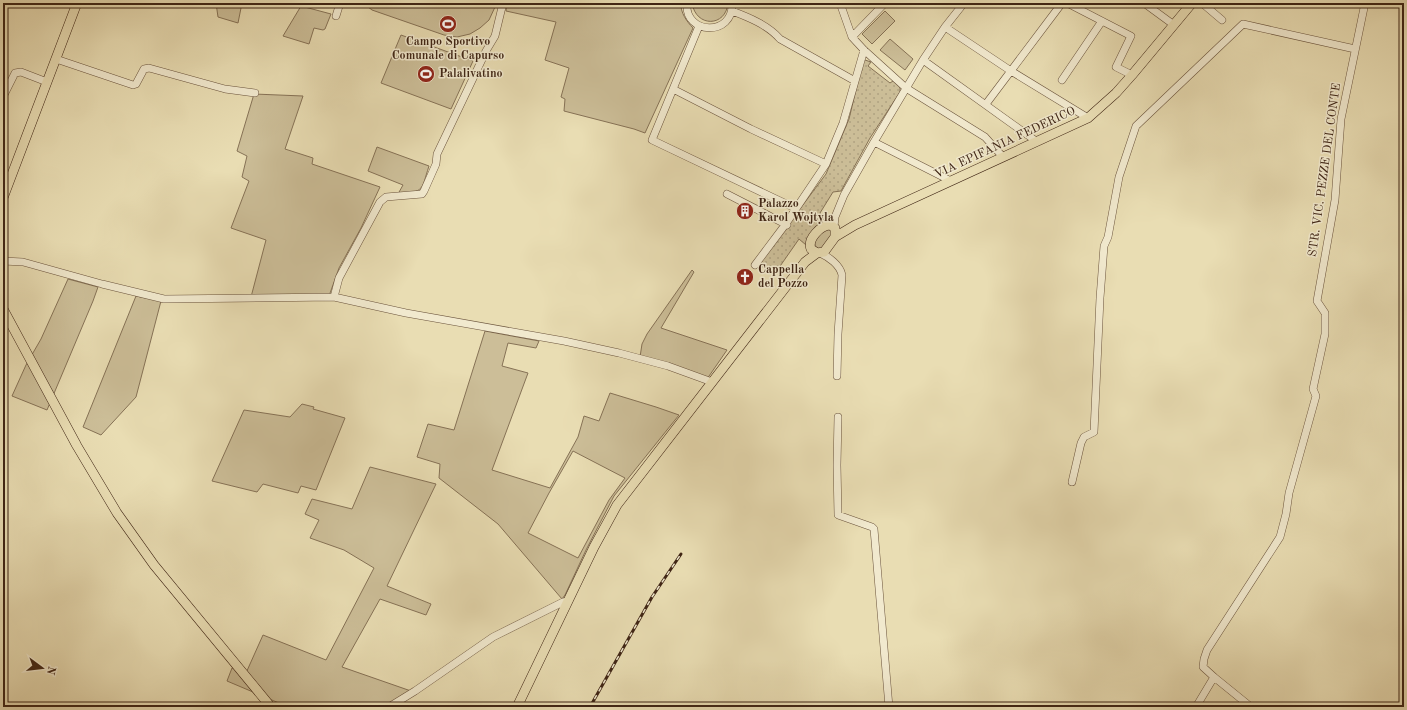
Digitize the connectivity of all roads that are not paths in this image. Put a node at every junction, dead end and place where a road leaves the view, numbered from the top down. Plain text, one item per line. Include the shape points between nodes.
1 (78, 3) edge
2 (340, 3) edge
3 (503, 3) edge
4 (687, 3) edge
5 (840, 3) edge
6 (885, 3) edge
7 (964, 3) edge
8 (1062, 3) edge
9 (1067, 3) edge
10 (1144, 3) edge
11 (1192, 3) edge
12 (1202, 3) edge
13 (1365, 3) edge
14 (732, 7) edge
15 (336, 16) dead end
16 (1222, 20) dead end
17 (1102, 21) junction
18 (1174, 25) junction
19 (699, 26) junction
20 (945, 27) junction
21 (852, 38) junction
22 (1355, 49) junction
23 (864, 50) junction
24 (56, 59) junction
25 (923, 60) junction
26 (1011, 71) junction
27 (1132, 75) junction
28 (1062, 80) dead end
29 (855, 81) junction
30 (47, 82) junction
31 (906, 88) junction
32 (673, 89) junction
33 (255, 93) dead end
34 (3, 97) edge
35 (986, 104) junction
36 (1088, 118) junction
37 (874, 142) junction
38 (1036, 142) junction
39 (1003, 157) junction
40 (826, 164) junction
41 (951, 181) junction
42 (727, 194) dead end
43 (3, 198) edge
44 (795, 208) junction
45 (786, 225) junction
46 (832, 229) junction
47 (829, 245) junction
48 (816, 251) junction
49 (3, 261) edge
50 (837, 264) junction
51 (755, 265) dead end
52 (334, 297) junction
53 (3, 309) edge
54 (837, 376) dead end
55 (712, 382) junction
56 (838, 417) dead end
57 (1072, 482) dead end
58 (568, 601) junction
59 (1214, 677) junction
60 (271, 707) edge
61 (389, 707) edge
62 (517, 707) edge
63 (889, 707) edge
64 (1196, 707) edge
65 (1252, 707) edge

1 - 24 main road
2 - 15 street
3 - 52 street via 495,36 437,154 436,164 424,191 422,194 386,197 380,202 340,278
4 - 19 street via 688,14
5 - 21 street
6 - 21 street
7 - 20 street
8 - 26 street
9 - 17 street
10 - 18 street
11 - 18 main road, VIA EPIFANIA FEDERICO
12 - 16 street
13 - 22 street, STR. VIC. PEZZE DEL CONTE
14 - 19 street via 729,17 719,26
14 - 29 street via 775,33 780,39
17 - 27 street via 1131,36 1116,67
17 - 28 street
18 - 27 main road, VIA EPIFANIA FEDERICO
19 - 32 street
20 - 25 street
20 - 26 street
21 - 23 street
22 - 57 street via 1243,24 1136,126 1120,177 1104,246 1094,432 1084,437 1081,443
22 - 59 street, STR. VIC. PEZZE DEL CONTE via 1341,119 1335,200 1317,301 1325,313 1325,334 1313,389 1316,396 1289,493 1280,537 1207,650 1202,667
23 - 29 street
23 - 31 street
24 - 30 main road
24 - 33 street via 133,85 144,69 149,68 225,90
25 - 31 street
25 - 35 street
26 - 35 street
26 - 36 street
27 - 36 main road, VIA EPIFANIA FEDERICO
29 - 40 street via 843,123
30 - 34 street via 21,72 15,73
30 - 43 main road
31 - 37 street
31 - 39 street via 985,137
32 - 40 street
32 - 44 street via 652,140
35 - 38 street
36 - 38 main road, VIA EPIFANIA FEDERICO
37 - 41 street
37 - 46 street via 844,195
38 - 39 main road, VIA EPIFANIA FEDERICO
39 - 41 main road, VIA EPIFANIA FEDERICO
40 - 44 street
41 - 46 main road, VIA EPIFANIA FEDERICO via 855,225
42 - 45 street
44 - 45 street
45 - 51 street
46 - 47 main road
46 - 48 main road via 812,238 810,242
47 - 48 main road via 824,252
47 - 50 street via 831,255
48 - 50 street
48 - 55 main road
49 - 52 street via 23,262 164,299
50 - 54 street via 842,275
52 - 55 street via 619,353 668,366
53 - 60 main road via 116,513 154,565
55 - 58 main road via 617,505
56 - 63 street via 838,515 874,529
58 - 61 street via 493,637
58 - 62 main road
59 - 64 street
59 - 65 street

